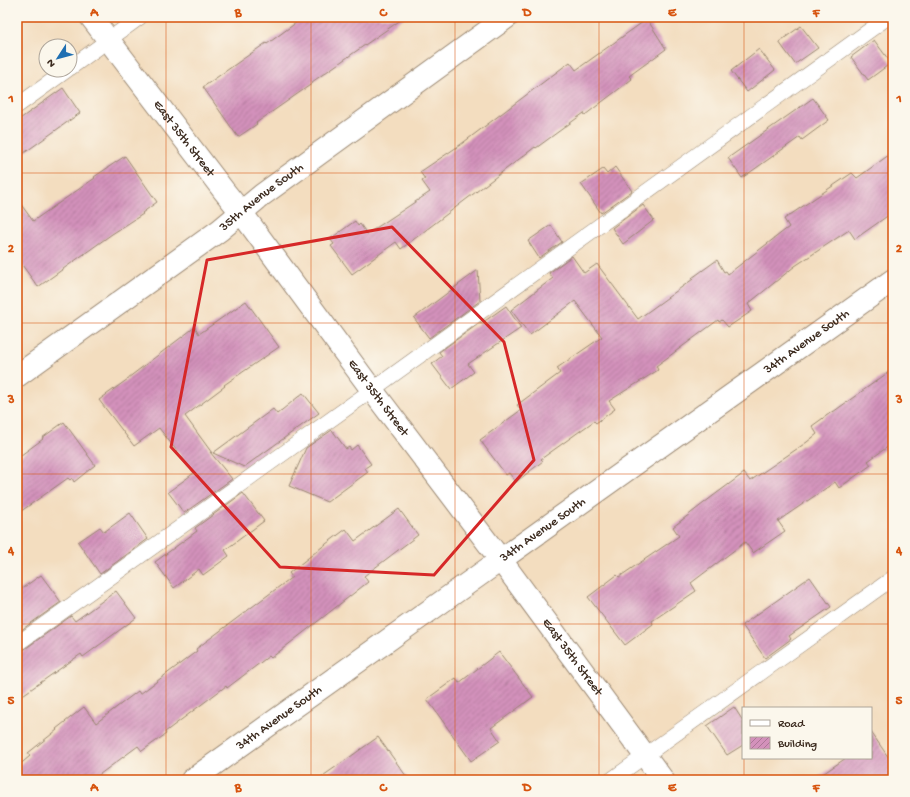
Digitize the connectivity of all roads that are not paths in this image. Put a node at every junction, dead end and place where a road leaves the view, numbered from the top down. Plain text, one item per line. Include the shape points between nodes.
1 (91, 17) edge
2 (140, 17) edge
3 (507, 17) edge
4 (888, 17) edge
5 (109, 40) junction
6 (78, 62) edge
7 (56, 78) edge
8 (17, 106) edge
9 (241, 212) junction
10 (893, 280) edge
11 (17, 376) edge
12 (372, 390) junction
13 (500, 560) junction
14 (893, 578) edge
15 (17, 644) edge
16 (644, 756) junction
17 (192, 780) edge
18 (611, 780) edge
19 (663, 780) edge

1 - 5 street, East 35th Street
2 - 5 lane
3 - 9 street, 35th Avenue South
4 - 12 lane
5 - 6 lane
5 - 9 street, East 35th Street
7 - 8 lane
9 - 11 street, 35th Avenue South via 220,230
9 - 12 street, East 35th Street
10 - 13 street, 34th Avenue South
12 - 13 street, East 35th Street
12 - 15 lane
13 - 16 street, East 35th Street
13 - 17 street, 34th Avenue South
14 - 16 lane
16 - 18 lane
16 - 19 street, East 35th Street

